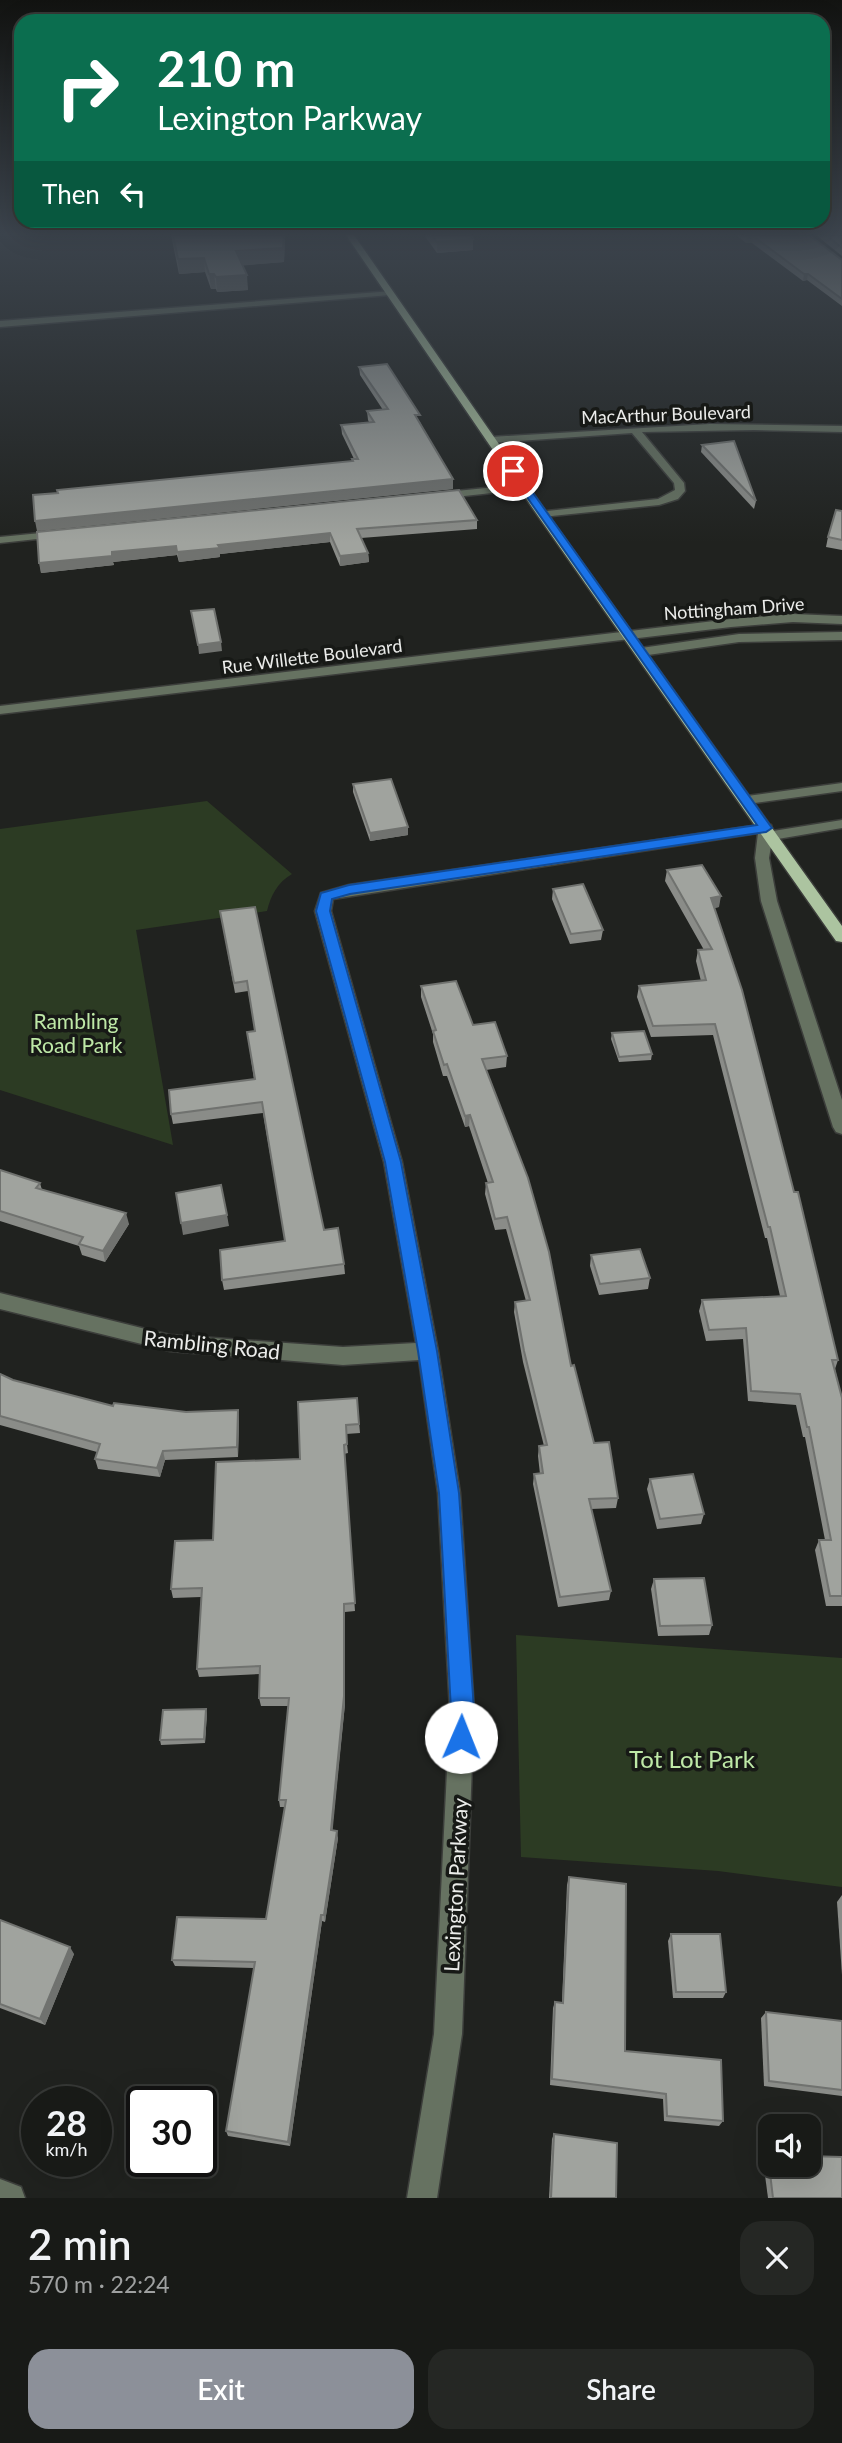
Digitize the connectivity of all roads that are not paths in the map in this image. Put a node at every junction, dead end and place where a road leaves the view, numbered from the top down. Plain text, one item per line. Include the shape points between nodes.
1 (421, 338) edge
2 (842, 429) edge
3 (635, 430) junction
4 (491, 440) junction
5 (524, 487) junction
6 (425, 497) edge
7 (542, 514) junction
8 (69, 533) edge
9 (0, 540) edge
10 (842, 620) edge
11 (629, 635) junction
12 (842, 636) edge
13 (641, 652) junction
14 (0, 710) edge
15 (842, 787) edge
16 (747, 800) junction
17 (842, 824) edge
18 (769, 832) junction
19 (842, 937) edge
20 (842, 1127) edge
21 (0, 1301) edge
22 (428, 1351) junction
23 (0, 2194) edge
24 (10, 2198) edge
25 (422, 2198) edge

1 - 4 main road
2 - 3 street, MacArthur Boulevard
3 - 4 street, MacArthur Boulevard
3 - 7 street via 679,483 680,491 674,497
4 - 5 main road
5 - 6 street
5 - 7 main road
7 - 11 main road
8 - 9 street
10 - 11 street, Nottingham Drive via 793,618
11 - 13 main road
11 - 14 street, Rue Willette Boulevard
12 - 13 street, Nottingham Drive via 739,638
13 - 16 main road
15 - 16 street
16 - 18 main road
17 - 18 street
18 - 19 main road
18 - 20 street via 762,858 769,901
18 - 22 street, Lexington Parkway via 326,896 323,911 393,1162
21 - 22 street, Rambling Road via 170,1343 343,1356
22 - 25 street, Lexington Parkway via 449,1493 463,1710 448,2034
23 - 24 street

